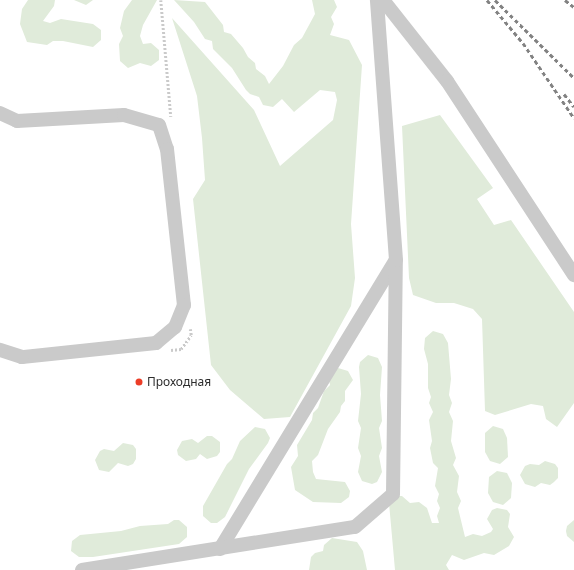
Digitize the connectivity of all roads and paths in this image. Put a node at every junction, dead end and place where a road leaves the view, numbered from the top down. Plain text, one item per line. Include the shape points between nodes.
1 (377, 0) edge
2 (383, 0) edge
3 (0, 113) edge
4 (396, 260) junction
5 (574, 276) edge
6 (0, 350) edge
7 (220, 549) junction
8 (82, 570) edge

1 - 4 lane
2 - 5 lane via 447,80
3 - 6 lane via 16,121 124,114 158,125 167,148 184,305 175,327 156,343 22,357
4 - 7 lane
4 - 7 lane via 392,494 355,527
7 - 8 lane

